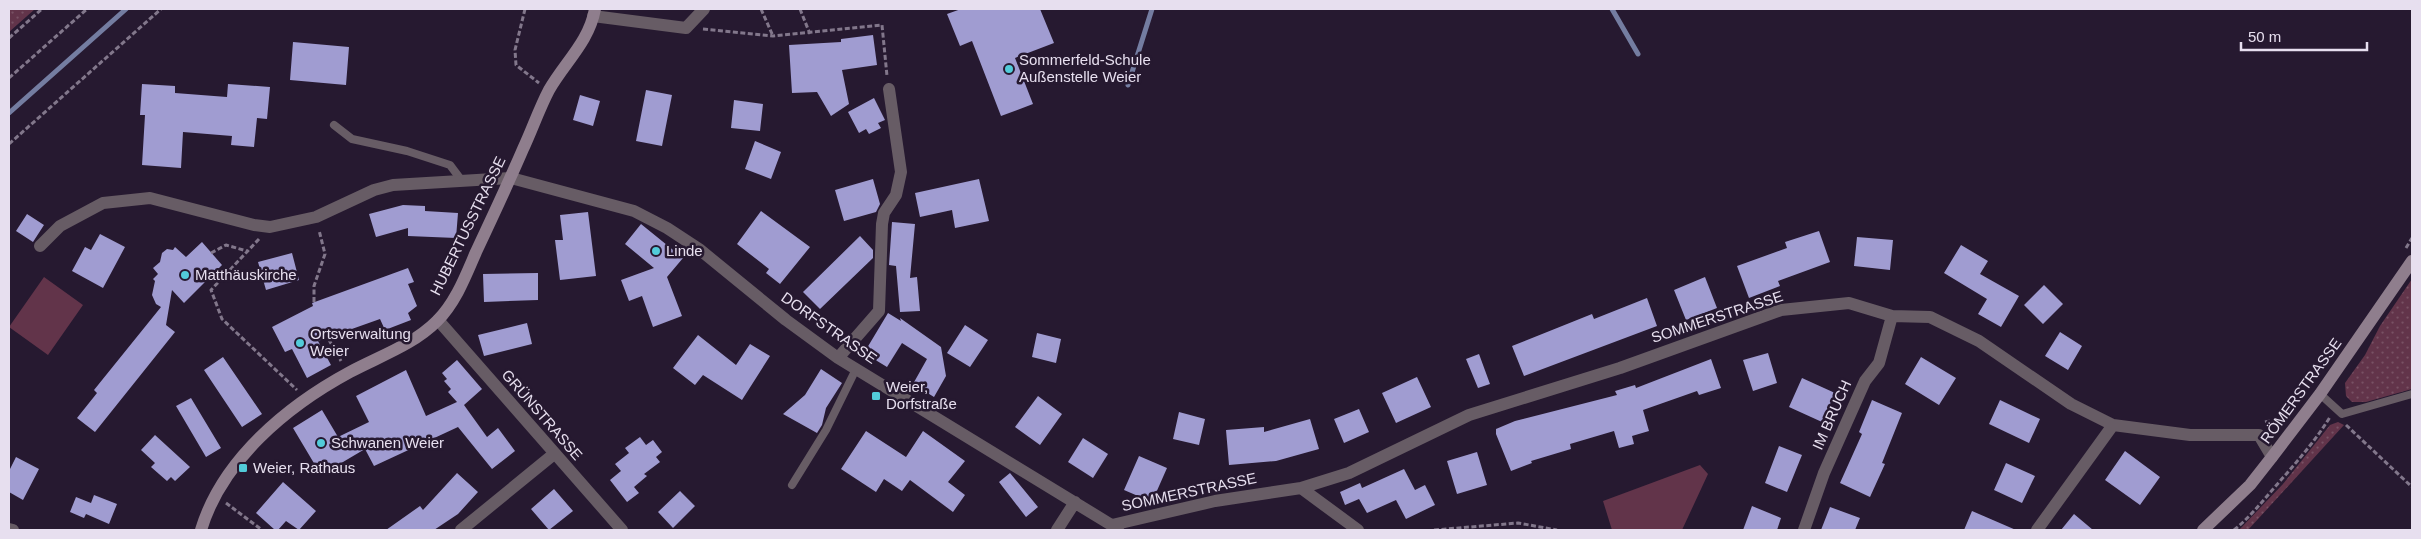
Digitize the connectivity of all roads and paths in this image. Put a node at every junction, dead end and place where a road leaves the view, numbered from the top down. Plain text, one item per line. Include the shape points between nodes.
1 (42, 9) edge
2 (87, 9) edge
3 (161, 9) edge
4 (525, 9) edge
5 (704, 9) edge
6 (761, 9) edge
7 (800, 9) edge
8 (594, 12) edge
9 (686, 28) junction
10 (810, 34) junction
11 (773, 36) junction
12 (9, 38) edge
13 (9, 78) edge
14 (549, 90) junction
15 (889, 90) joint
16 (334, 125) dead end
17 (9, 144) edge
18 (511, 178) junction
19 (462, 181) junction
20 (316, 217) junction
21 (270, 227) junction
22 (2412, 238) edge
23 (40, 246) dead end
24 (247, 251) junction
25 (211, 253) dead end
26 (2407, 257) edge
27 (314, 302) dead end
28 (1892, 316) junction
29 (438, 320) junction
30 (325, 333) dead end
31 (838, 358) junction
32 (856, 369) junction
33 (348, 373) junction
34 (2320, 394) junction
35 (2412, 394) edge
36 (307, 399) junction
37 (2335, 410) junction
38 (2287, 416) dead end
39 (2260, 422) dead end
40 (2113, 426) junction
41 (554, 454) junction
42 (2272, 457) junction
43 (792, 485) dead end
44 (2412, 487) edge
45 (1302, 488) junction
46 (216, 494) junction
47 (1075, 502) junction
48 (1116, 528) edge
49 (9, 529) edge
50 (13, 530) edge
51 (201, 530) edge
52 (262, 530) edge
53 (461, 530) edge
54 (622, 530) edge
55 (1057, 530) edge
56 (1358, 530) edge
57 (1434, 530) edge
58 (1557, 530) edge
59 (1804, 530) edge
60 (2037, 530) edge
61 (2203, 530) edge
62 (2234, 530) edge

1 - 12 path
2 - 13 path
3 - 17 path
4 - 14 path via 515,50 516,65
5 - 9 street
6 - 11 path
7 - 10 path
8 - 9 street, HUBERTUSSTRASSE
8 - 14 street, HUBERTUSSTRASSE via 588,35
9 - 11 path
10 - 11 path
10 - 15 path via 882,25
14 - 18 street, HUBERTUSSTRASSE
15 - 31 street via 901,172 896,195 884,213 882,224 879,311
16 - 19 lane via 352,139 407,151 450,165
18 - 19 street, DORFSTRASSE
18 - 29 street, HUBERTUSSTRASSE via 459,289
18 - 31 street, DORFSTRASSE via 634,210 667,228 699,249
19 - 20 street, DORFSTRASSE via 393,185 374,190
20 - 21 street, DORFSTRASSE
20 - 27 path via 324,254 314,286
21 - 23 street via 150,198 103,203 60,226
21 - 24 path
22 - 26 path
24 - 25 path via 226,245
24 - 36 path via 211,290 222,318
26 - 34 street, RÖMERSTRASSE
28 - 40 street, SOMMERSTRASSE via 1930,317 1971,337 2071,404
28 - 45 street, SOMMERSTRASSE via 1849,303 1781,310 1620,368 1469,415 1349,473
28 - 59 street, IM BRUCH via 1879,363 1865,381 1824,473
29 - 33 street, HUBERTUSSTRASSE via 416,339
29 - 41 street, GRÜNSTRASSE
30 - 33 path
31 - 32 street, DORFSTRASSE
32 - 43 lane via 826,430
32 - 47 street, DORFSTRASSE
33 - 36 street, HUBERTUSSTRASSE
34 - 37 lane
34 - 42 street, RÖMERSTRASSE
35 - 37 lane via 2342,414
36 - 46 street, HUBERTUSSTRASSE via 262,435
37 - 44 path
37 - 62 path via 2315,440 2245,522
38 - 39 path via 2274,422
40 - 42 street, SOMMERSTRASSE via 2190,435 2259,435
40 - 60 street
41 - 53 street
41 - 54 street, GRÜNSTRASSE
42 - 61 street, RÖMERSTRASSE via 2250,484
45 - 48 street, SOMMERSTRASSE via 1215,500
45 - 56 street
46 - 51 street, HUBERTUSSTRASSE
46 - 52 path
47 - 48 street, DORFSTRASSE
47 - 55 street
49 - 50 street
57 - 58 path via 1518,524

